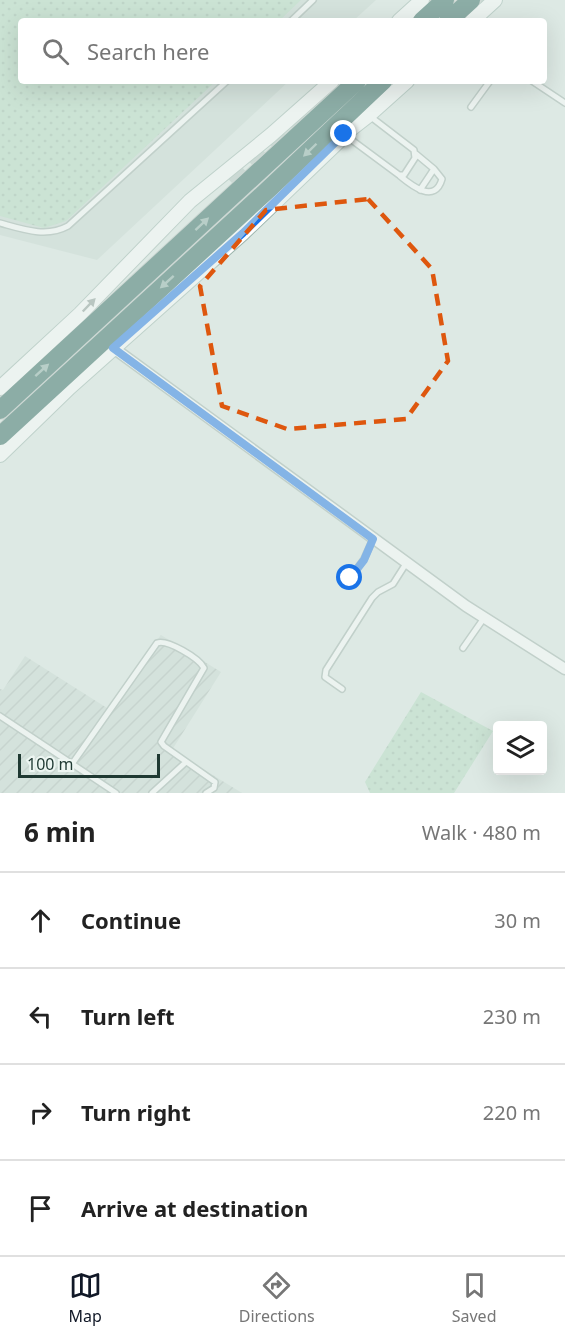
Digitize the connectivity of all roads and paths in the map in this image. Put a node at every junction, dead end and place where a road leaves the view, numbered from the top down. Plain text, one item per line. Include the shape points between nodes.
1 (313, 0) edge
2 (422, 0) edge
3 (445, 0) edge
4 (471, 0) edge
5 (495, 0) edge
6 (294, 18) edge
7 (402, 18) edge
8 (425, 18) edge
9 (451, 18) edge
10 (475, 18) edge
11 (224, 84) edge
12 (329, 84) edge
13 (354, 84) edge
14 (380, 84) edge
15 (404, 84) edge
16 (488, 84) edge
17 (536, 84) edge
18 (565, 103) edge
19 (471, 107) dead end
20 (369, 116) junction
21 (340, 132) junction
22 (416, 154) junction
23 (434, 169) junction
24 (399, 175) junction
25 (420, 190) junction
26 (0, 223) edge
27 (108, 344) junction
28 (0, 388) edge
29 (0, 410) edge
30 (0, 436) edge
31 (0, 455) edge
32 (373, 539) junction
33 (407, 562) junction
34 (350, 578) dead end
35 (484, 618) junction
36 (463, 648) dead end
37 (565, 669) edge
38 (342, 689) dead end
39 (0, 717) edge
40 (186, 762) junction
41 (72, 764) junction
42 (116, 793) edge
43 (152, 793) edge
44 (206, 793) edge

1 - 6 lane
2 - 7 street
3 - 8 highway
4 - 9 highway
5 - 10 street
11 - 26 lane via 68,226 45,233
28 -> 12 street via 81,314 190,201
29 -> 13 highway
14 - 21 highway
15 - 20 street
16 - 19 lane
17 - 18 lane
20 - 21 street
20 - 22 lane
21 - 24 lane
21 - 27 highway via 271,187
22 - 23 lane
22 - 24 lane via 407,172
23 - 25 lane
23 - 25 lane via 442,179 438,189 431,193
24 - 25 lane
27 - 30 highway
27 - 31 street
27 - 32 street
32 - 33 street
32 - 34 lane
33 - 35 street
33 - 38 lane via 393,584 372,598 326,670 325,677
35 - 36 lane
35 - 37 street
39 - 41 lane
40 - 41 lane via 161,742 204,668 199,661 161,641
40 - 43 lane
40 - 44 lane via 216,784
41 - 42 lane

